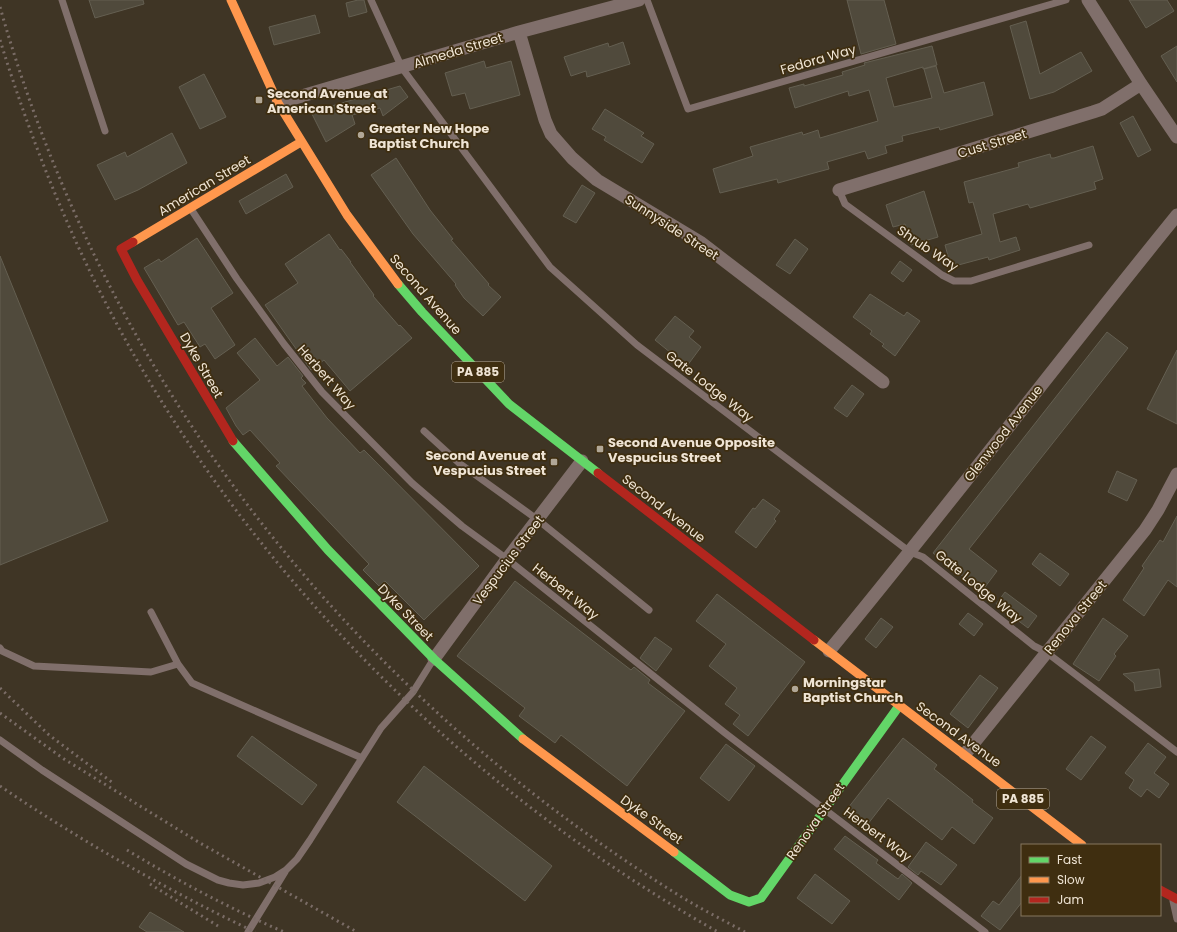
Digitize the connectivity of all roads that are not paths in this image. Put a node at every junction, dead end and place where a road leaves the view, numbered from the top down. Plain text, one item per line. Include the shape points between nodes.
1 (62, 0) edge
2 (231, 0) edge
3 (371, 0) edge
4 (639, 0) edge
5 (647, 0) edge
6 (1066, 0) edge
7 (1088, 0) edge
8 (520, 32) junction
9 (402, 68) junction
10 (1141, 84) junction
11 (278, 103) junction
12 (105, 131) dead end
13 (1177, 136) edge
14 (301, 142) junction
15 (839, 190) joint
16 (190, 209) junction
17 (1177, 215) edge
18 (1089, 245) dead end
19 (121, 249) joint
20 (883, 382) dead end
21 (424, 431) dead end
22 (582, 461) junction
23 (1177, 474) edge
24 (538, 520) junction
25 (910, 552) junction
26 (507, 559) junction
27 (649, 610) dead end
28 (151, 612) dead end
29 (0, 648) edge
30 (829, 650) junction
31 (1046, 652) junction
32 (434, 660) junction
33 (178, 664) junction
34 (899, 706) junction
35 (0, 740) edge
36 (1177, 752) edge
37 (965, 754) junction
38 (362, 758) junction
39 (824, 808) junction
40 (1081, 844) edge
41 (286, 870) junction
42 (1161, 890) edge
43 (1176, 895) edge
44 (761, 898) joint
45 (1177, 919) edge
46 (248, 932) edge
47 (985, 932) edge

1 - 12 lane
2 - 11 street, Second Avenue / PA 885
3 - 9 lane, Gate Lodge Way
4 - 8 street, Almeda Street
5 - 6 lane, Fedora Way via 688,109
7 - 10 street
8 - 9 street, Almeda Street
8 - 20 street, Sunnyside Street via 544,120 551,134 572,158 597,180 700,242
9 - 11 street, Almeda Street
9 - 25 lane, Gate Lodge Way via 550,267 637,345
10 - 13 street
10 - 15 street, Cust Street via 1102,109
11 - 14 street, Second Avenue / PA 885
14 - 16 street, American Street
14 - 22 street, Second Avenue / PA 885 via 347,215 422,312 510,404
15 - 18 lane, Shrub Way via 845,204 942,275 954,281 971,281
16 - 19 street, American Street
16 - 26 lane, Herbert Way via 237,279 322,392 412,483 462,526
17 - 25 street, Glenwood Avenue via 1076,339
19 - 32 street, Dyke Street via 230,437 328,550
21 - 24 lane via 459,464
22 - 24 street, Vespucius Street
22 - 30 street, Second Avenue / PA 885
23 - 31 street, Renova Street via 1145,530
24 - 26 street, Vespucius Street
24 - 27 lane
25 - 30 street, Glenwood Avenue
25 - 31 lane, Gate Lodge Way via 922,556 1034,646
26 - 32 street, Vespucius Street
26 - 39 lane, Herbert Way via 725,733
28 - 33 lane
29 - 33 lane via 34,666 151,672
30 - 34 street, Second Avenue / PA 885
31 - 36 lane, Gate Lodge Way
31 - 37 street, Renova Street
32 - 38 lane via 414,692 381,728
32 - 44 street, Dyke Street via 529,744 730,895 749,902
33 - 38 lane via 192,683
34 - 37 street, Second Avenue / PA 885
34 - 39 street, Renova Street
35 - 41 lane via 168,853 204,874 229,883 243,884 266,881
37 - 40 street, Second Avenue / PA 885
38 - 41 lane via 310,840
39 - 44 street, Renova Street
39 - 47 lane, Herbert Way
41 - 46 lane
42 - 43 street
43 - 45 lane

